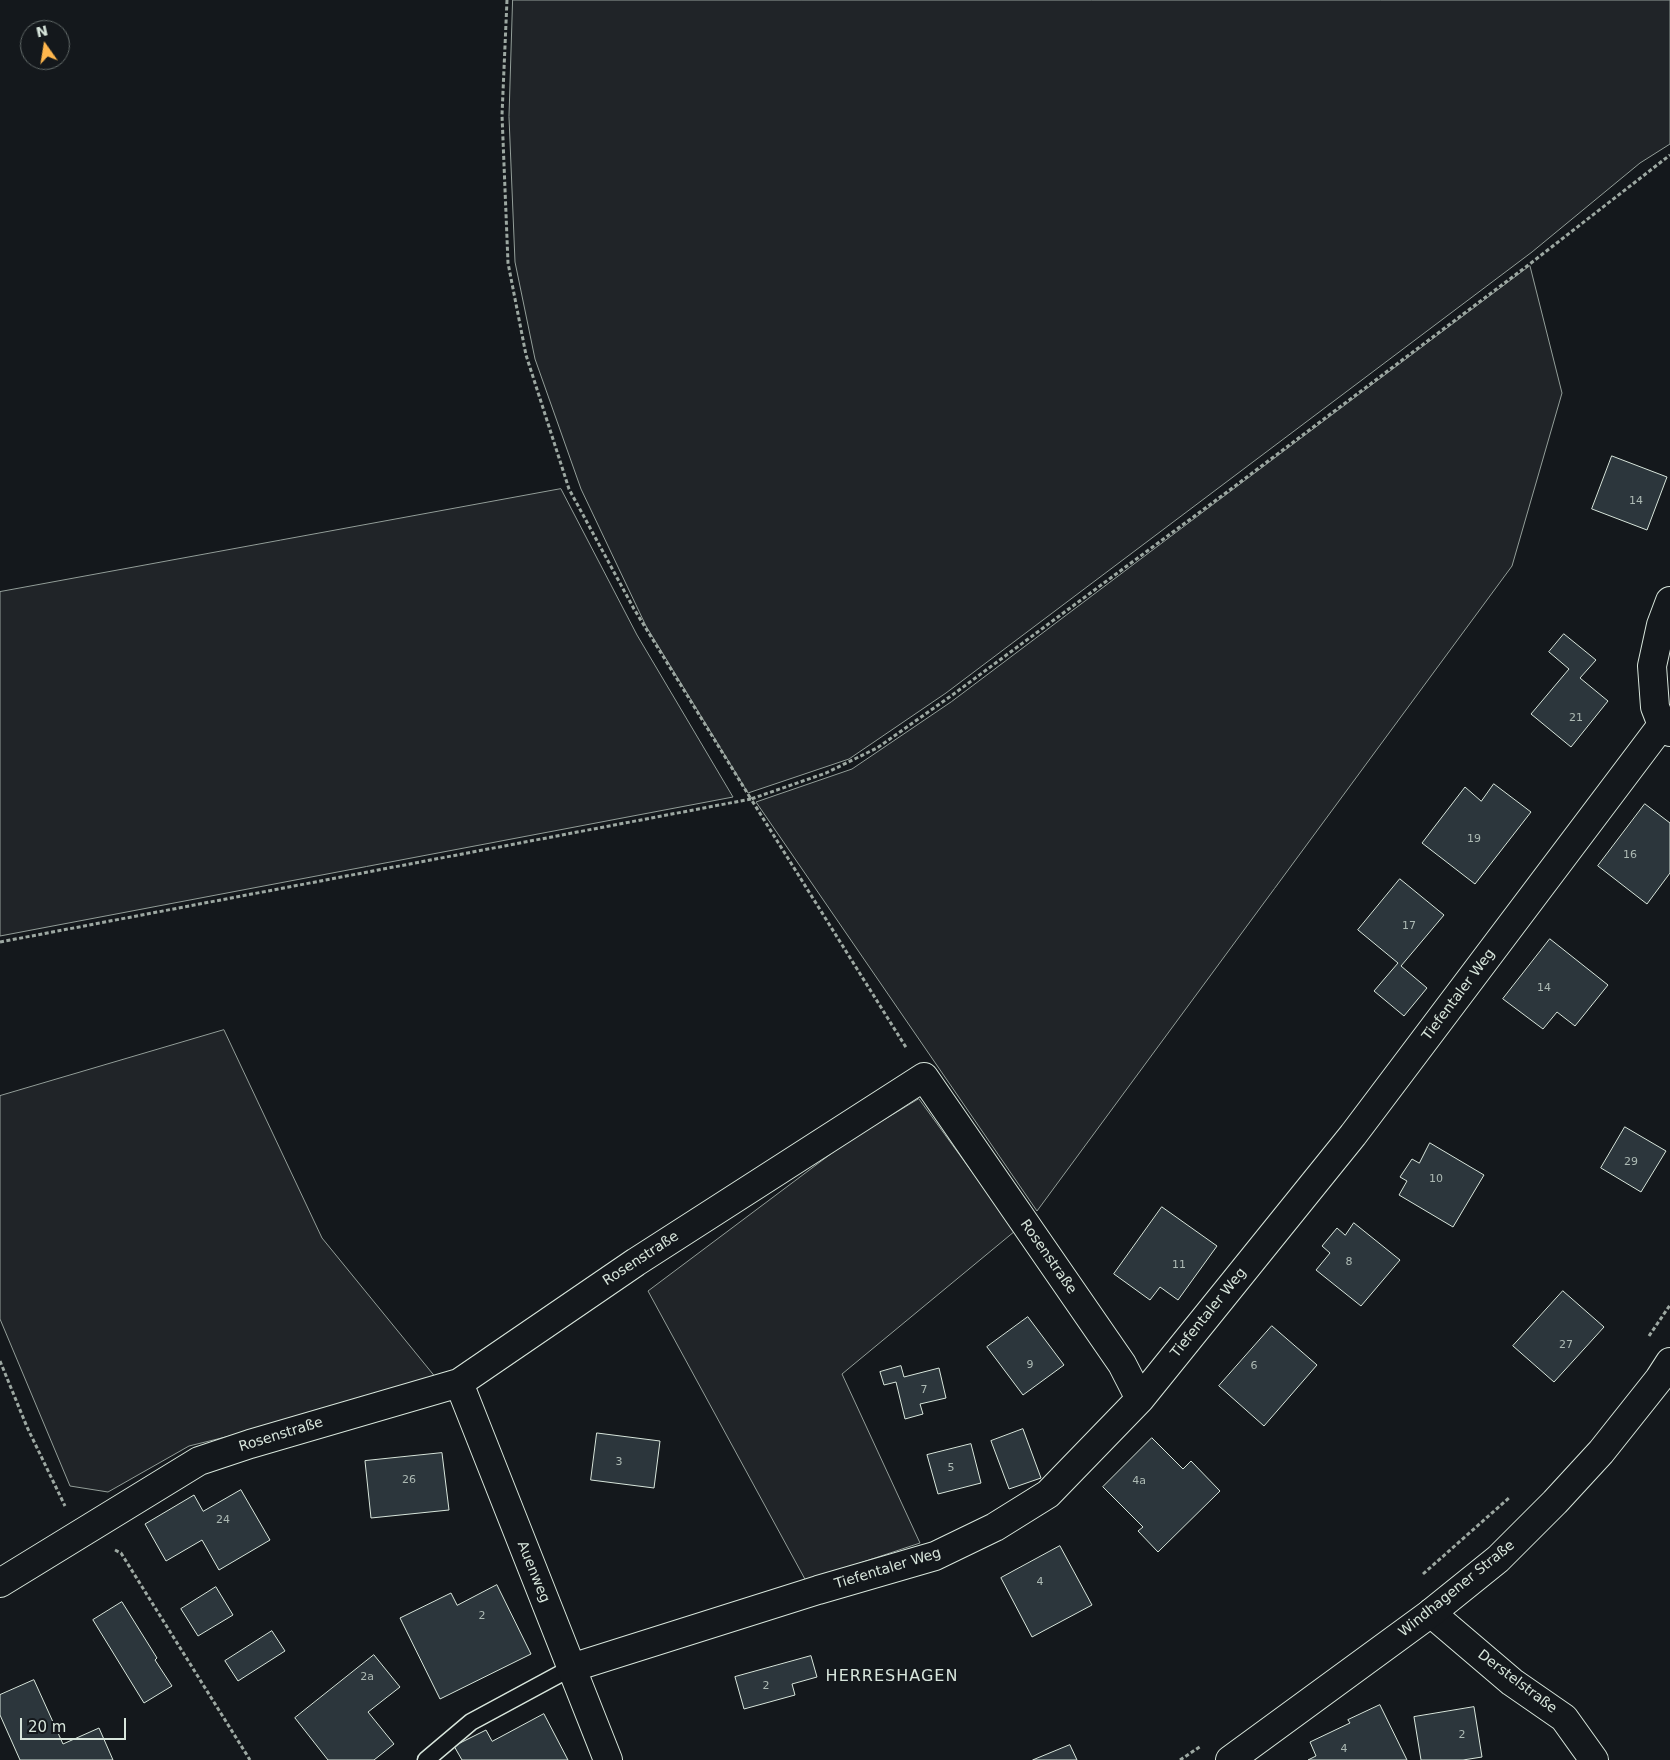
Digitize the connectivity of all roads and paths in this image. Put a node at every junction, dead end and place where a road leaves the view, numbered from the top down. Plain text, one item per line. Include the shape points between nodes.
1 (507, 0) edge
2 (1670, 155) edge
3 (1670, 602) edge
4 (1666, 729) edge
5 (751, 799) junction
6 (0, 942) edge
7 (924, 1077) junction
8 (1670, 1305) edge
9 (1644, 1344) dead end
10 (0, 1361) edge
11 (1670, 1362) edge
12 (458, 1383) junction
13 (1140, 1399) junction
14 (1516, 1492) dead end
15 (78, 1534) junction
16 (1419, 1578) dead end
17 (0, 1583) edge
18 (1431, 1613) junction
19 (571, 1668) junction
20 (1203, 1745) dead end
21 (250, 1760) edge
22 (426, 1760) edge
23 (608, 1760) edge
24 (1180, 1760) edge
25 (1230, 1760) edge
26 (1594, 1760) edge

1 - 5 path via 502,115 508,263 526,355 569,489 634,609
2 - 5 path via 1531,263 952,696 877,748 826,773
3 - 4 street via 1660,624 1652,666 1655,708
4 - 13 street, Tiefentaler Weg via 1353,1135
5 - 6 path
5 - 7 path
7 - 12 street, Rosenstraße via 636,1262
7 - 13 street, Rosenstraße via 1122,1364
8 - 9 path
10 - 15 path via 27,1427
11 - 18 street, Windhagener Straße via 1601,1452 1555,1502 1498,1559
12 - 15 street, Rosenstraße via 199,1461
12 - 19 street, Auenweg
13 - 19 street, Tiefentaler Weg via 1048,1494 995,1527 935,1556
14 - 16 path
15 - 17 street, Rosenstraße
15 - 21 path via 121,1553
18 - 25 street, Windhagener Straße
18 - 26 street, Derstelstraße via 1512,1682 1564,1718
19 - 22 lane via 472,1722
19 - 23 street, Auenweg
20 - 24 path

